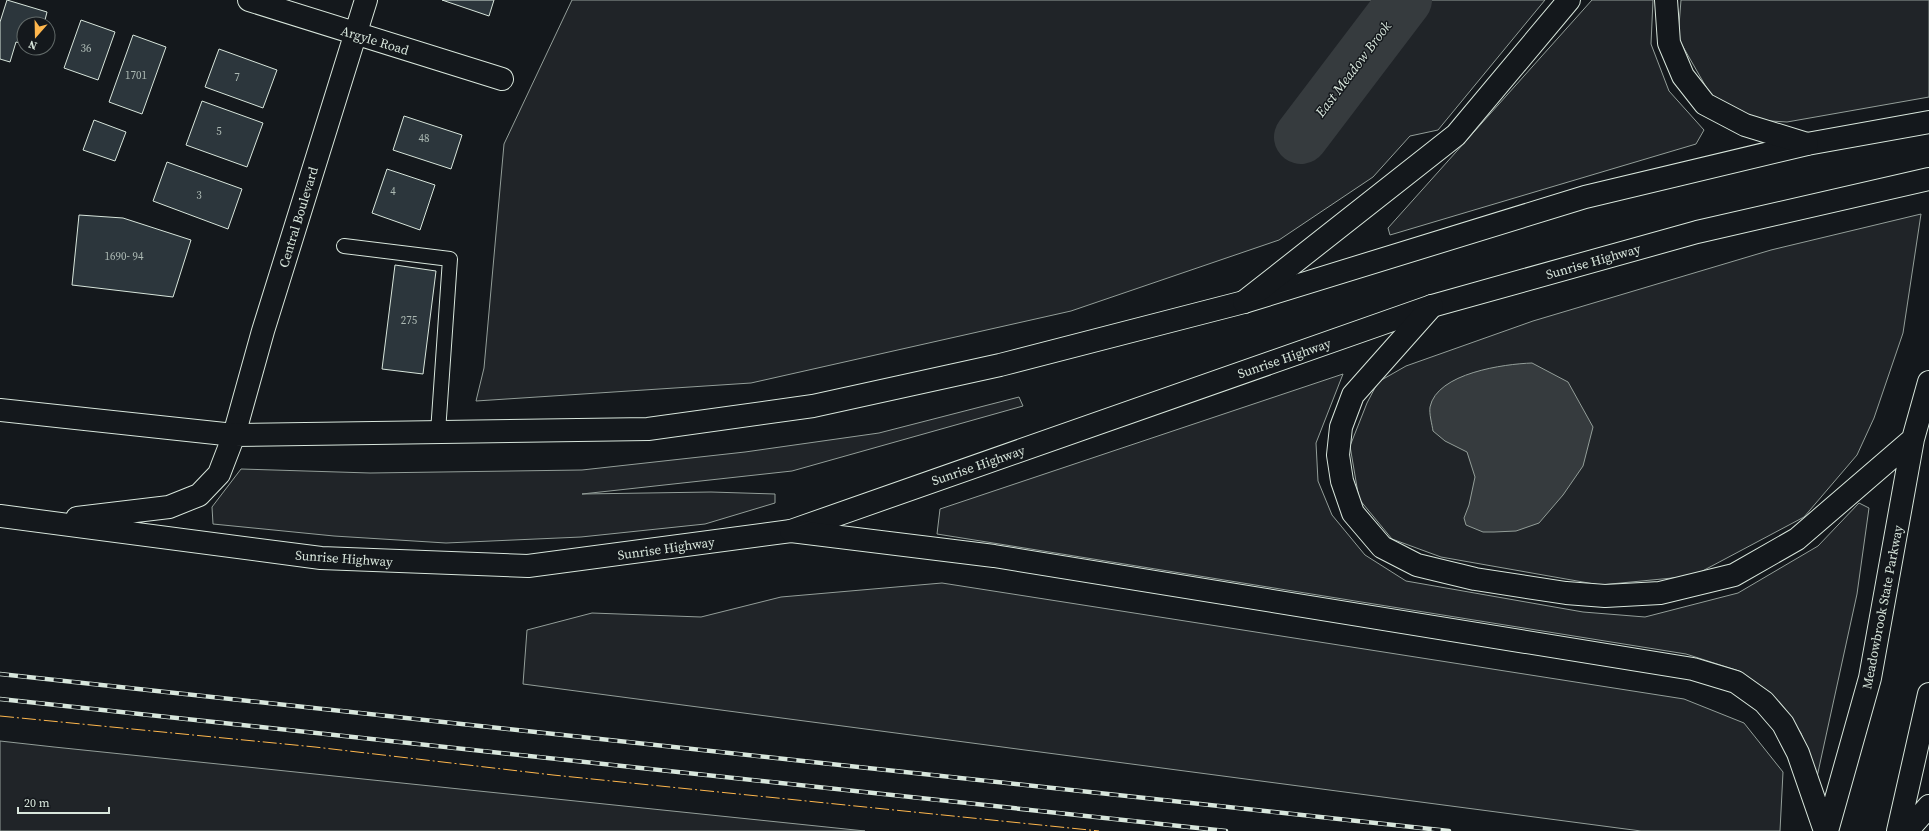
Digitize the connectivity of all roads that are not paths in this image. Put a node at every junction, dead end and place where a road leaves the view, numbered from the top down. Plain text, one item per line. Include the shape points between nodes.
1 (249, 0) edge
2 (366, 0) edge
3 (1569, 0) edge
4 (1666, 0) edge
5 (355, 33) junction
6 (502, 79) dead end
7 (1929, 122) edge
8 (1807, 144) junction
9 (1929, 179) edge
10 (344, 246) dead end
11 (1244, 302) junction
12 (1432, 306) junction
13 (1929, 382) edge
14 (0, 410) edge
15 (438, 432) junction
16 (234, 435) junction
17 (1913, 439) junction
18 (0, 516) edge
19 (46, 522) junction
20 (791, 531) junction
21 (1929, 694) edge
22 (1929, 806) edge
23 (1826, 831) edge
24 (1898, 831) edge
25 (1907, 831) edge

1 - 5 main road, Argyle Road
2 - 5 main road, Central Boulevard
3 - 11 main road via 1456,135
4 - 8 main road via 1669,43 1683,76 1705,104 1744,125
5 - 6 main road, Argyle Road
5 - 16 main road, Central Boulevard via 263,331
7 - 8 main road
8 - 11 main road via 1585,197
9 - 12 main road, Sunrise Highway via 1697,232
10 - 15 lane via 450,259
11 - 15 main road via 1000,365 813,406 648,429
12 - 17 main road via 1353,396 1341,426 1338,455 1342,481 1354,513 1382,547 1417,565 1475,579 1566,593 1606,596 1660,593 1734,575 1797,539
12 - 20 main road, Sunrise Highway
13 - 17 main road, Meadowbrook State Parkway
14 - 16 main road
15 - 16 main road
16 - 19 main road, Central Boulevard via 219,474 199,496 170,507
17 - 23 main road, Meadowbrook State Parkway via 1870,678
18 - 19 main road, Sunrise Highway
19 - 20 main road, Sunrise Highway via 321,558 528,566
20 - 23 main road via 994,556 1693,668 1736,682 1764,702 1783,724 1798,752
21 - 24 main road
22 - 25 main road

